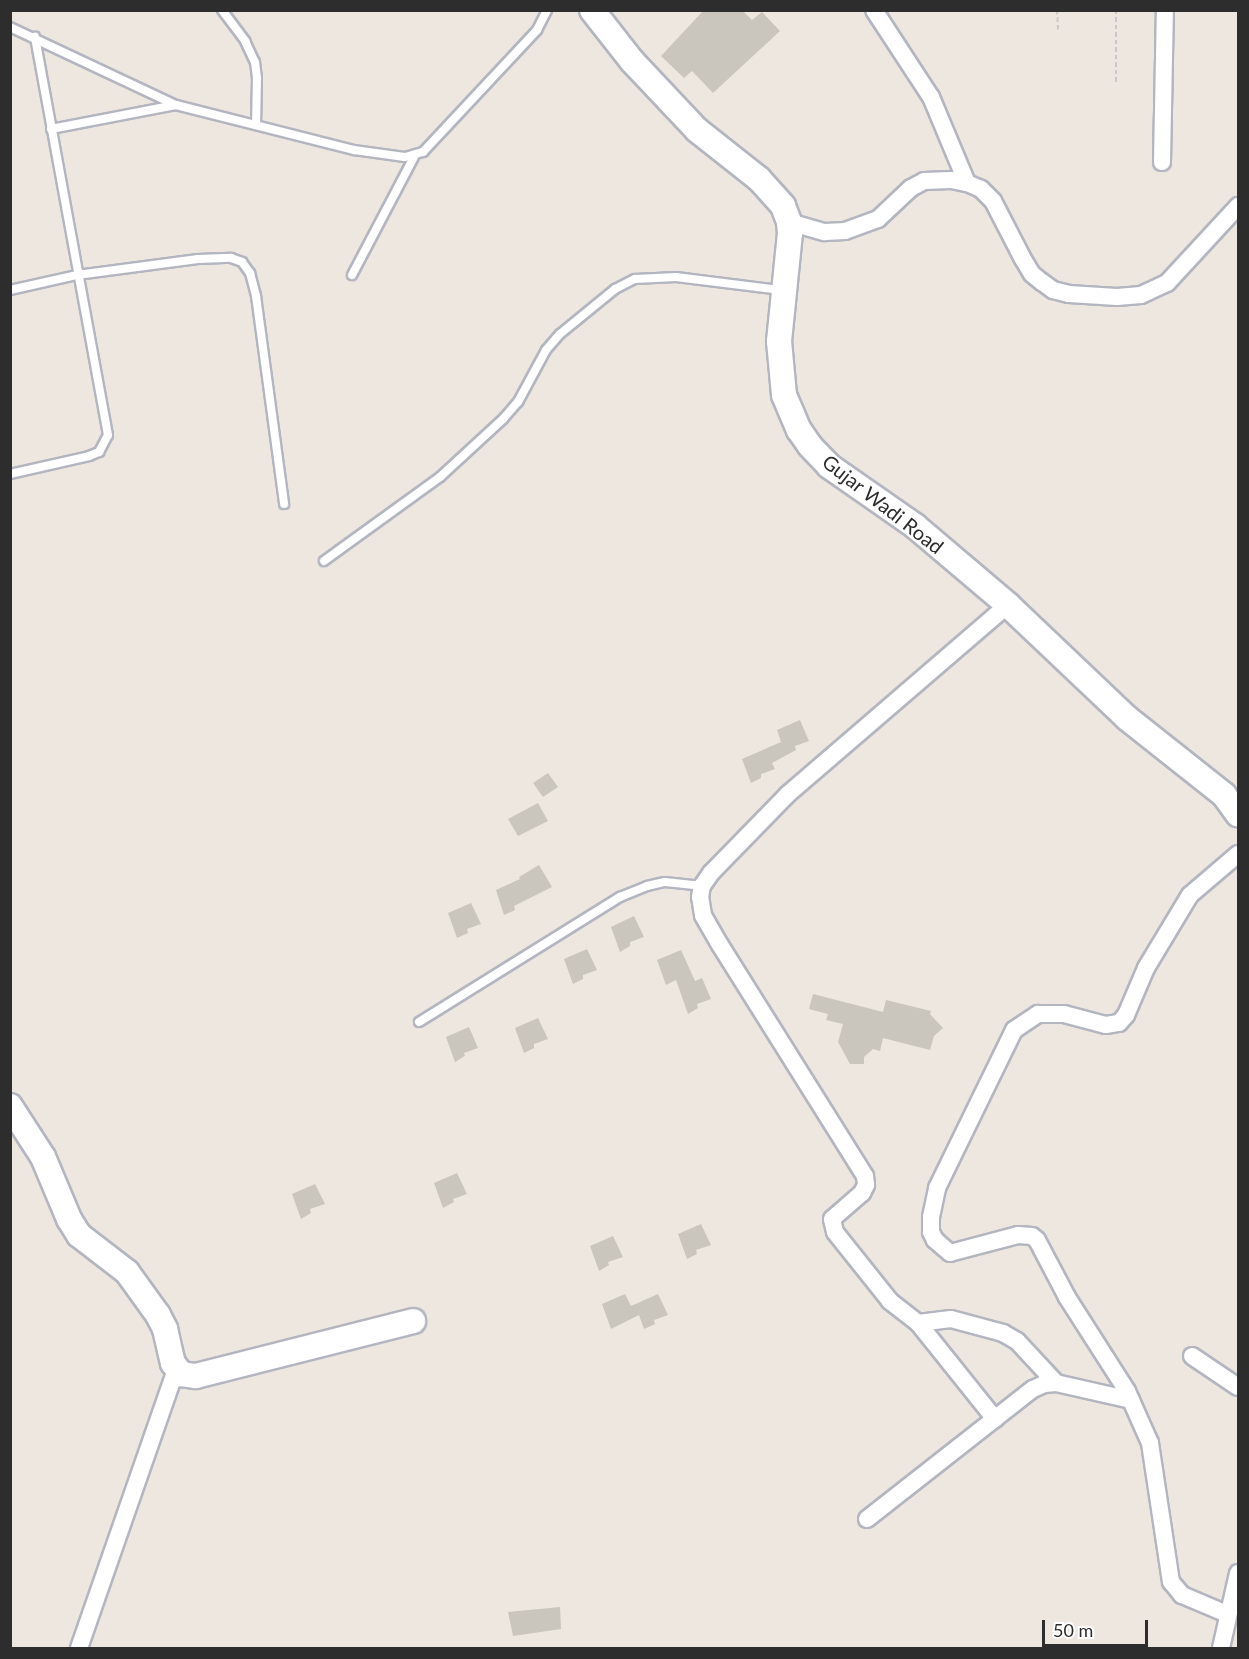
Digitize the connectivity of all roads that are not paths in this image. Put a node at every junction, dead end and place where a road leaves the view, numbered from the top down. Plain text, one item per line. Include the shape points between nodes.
1 (547, 10) edge
2 (592, 10) edge
3 (874, 10) edge
4 (1165, 10) edge
5 (224, 11) edge
6 (10, 27) edge
7 (35, 37) junction
8 (176, 105) junction
9 (256, 125) junction
10 (51, 129) junction
11 (416, 155) junction
12 (1162, 162) dead end
13 (968, 183) junction
14 (1239, 206) edge
15 (789, 222) junction
16 (77, 275) junction
17 (352, 275) dead end
18 (10, 290) edge
19 (784, 290) junction
20 (10, 474) edge
21 (284, 504) dead end
22 (324, 561) dead end
23 (1008, 605) junction
24 (1239, 814) edge
25 (1239, 854) edge
26 (702, 886) junction
27 (419, 1022) dead end
28 (10, 1106) edge
29 (413, 1321) dead end
30 (918, 1323) junction
31 (1192, 1356) dead end
32 (176, 1369) junction
33 (1056, 1383) junction
34 (1239, 1387) edge
35 (1131, 1400) junction
36 (995, 1419) junction
37 (867, 1519) dead end
38 (1239, 1573) edge
39 (1227, 1614) junction
40 (79, 1648) edge
41 (1221, 1648) edge

1 - 11 lane via 537,30
2 - 15 street via 632,61 697,130 774,193
3 - 13 street via 931,98
4 - 12 street
5 - 9 lane via 255,62
6 - 7 lane
7 - 8 lane
7 - 10 lane
8 - 9 lane
8 - 10 lane
9 - 11 lane via 377,154
10 - 16 lane
11 - 17 lane
13 - 14 street via 993,201 1032,274 1053,290 1094,297 1141,295 1167,283
13 - 15 street via 924,181 878,219 845,231 825,232
15 - 19 street, Gujar Wadi Road
16 - 18 lane
16 - 20 lane via 108,435 99,452 89,456
16 - 21 lane via 198,259 231,258 248,268 256,296
19 - 22 lane via 676,277 635,279 615,289 553,342 518,402 440,477
19 - 23 street, Gujar Wadi Road via 778,341 784,395 810,446 829,466 915,526
23 - 24 street, Gujar Wadi Road via 1127,718 1224,795
23 - 26 street via 812,772
25 - 35 street via 1190,895 1146,968 1119,1023 1106,1025 1064,1014 1038,1014 1014,1030 933,1203 931,1232 950,1253 1018,1235 1037,1240 1067,1297
26 - 27 lane via 665,882 620,897
26 - 30 street via 703,915 864,1176 866,1185 862,1192 832,1219 835,1232 890,1301
28 - 32 street via 43,1157 79,1235 127,1272 158,1315
29 - 32 street via 196,1376 181,1374
30 - 33 street via 951,1319 1003,1333 1017,1341
30 - 36 street
31 - 34 street
32 - 40 street
33 - 35 street
33 - 36 street via 1033,1389
35 - 39 street via 1150,1443 1171,1582 1182,1595
36 - 37 street
38 - 39 street
39 - 41 street

